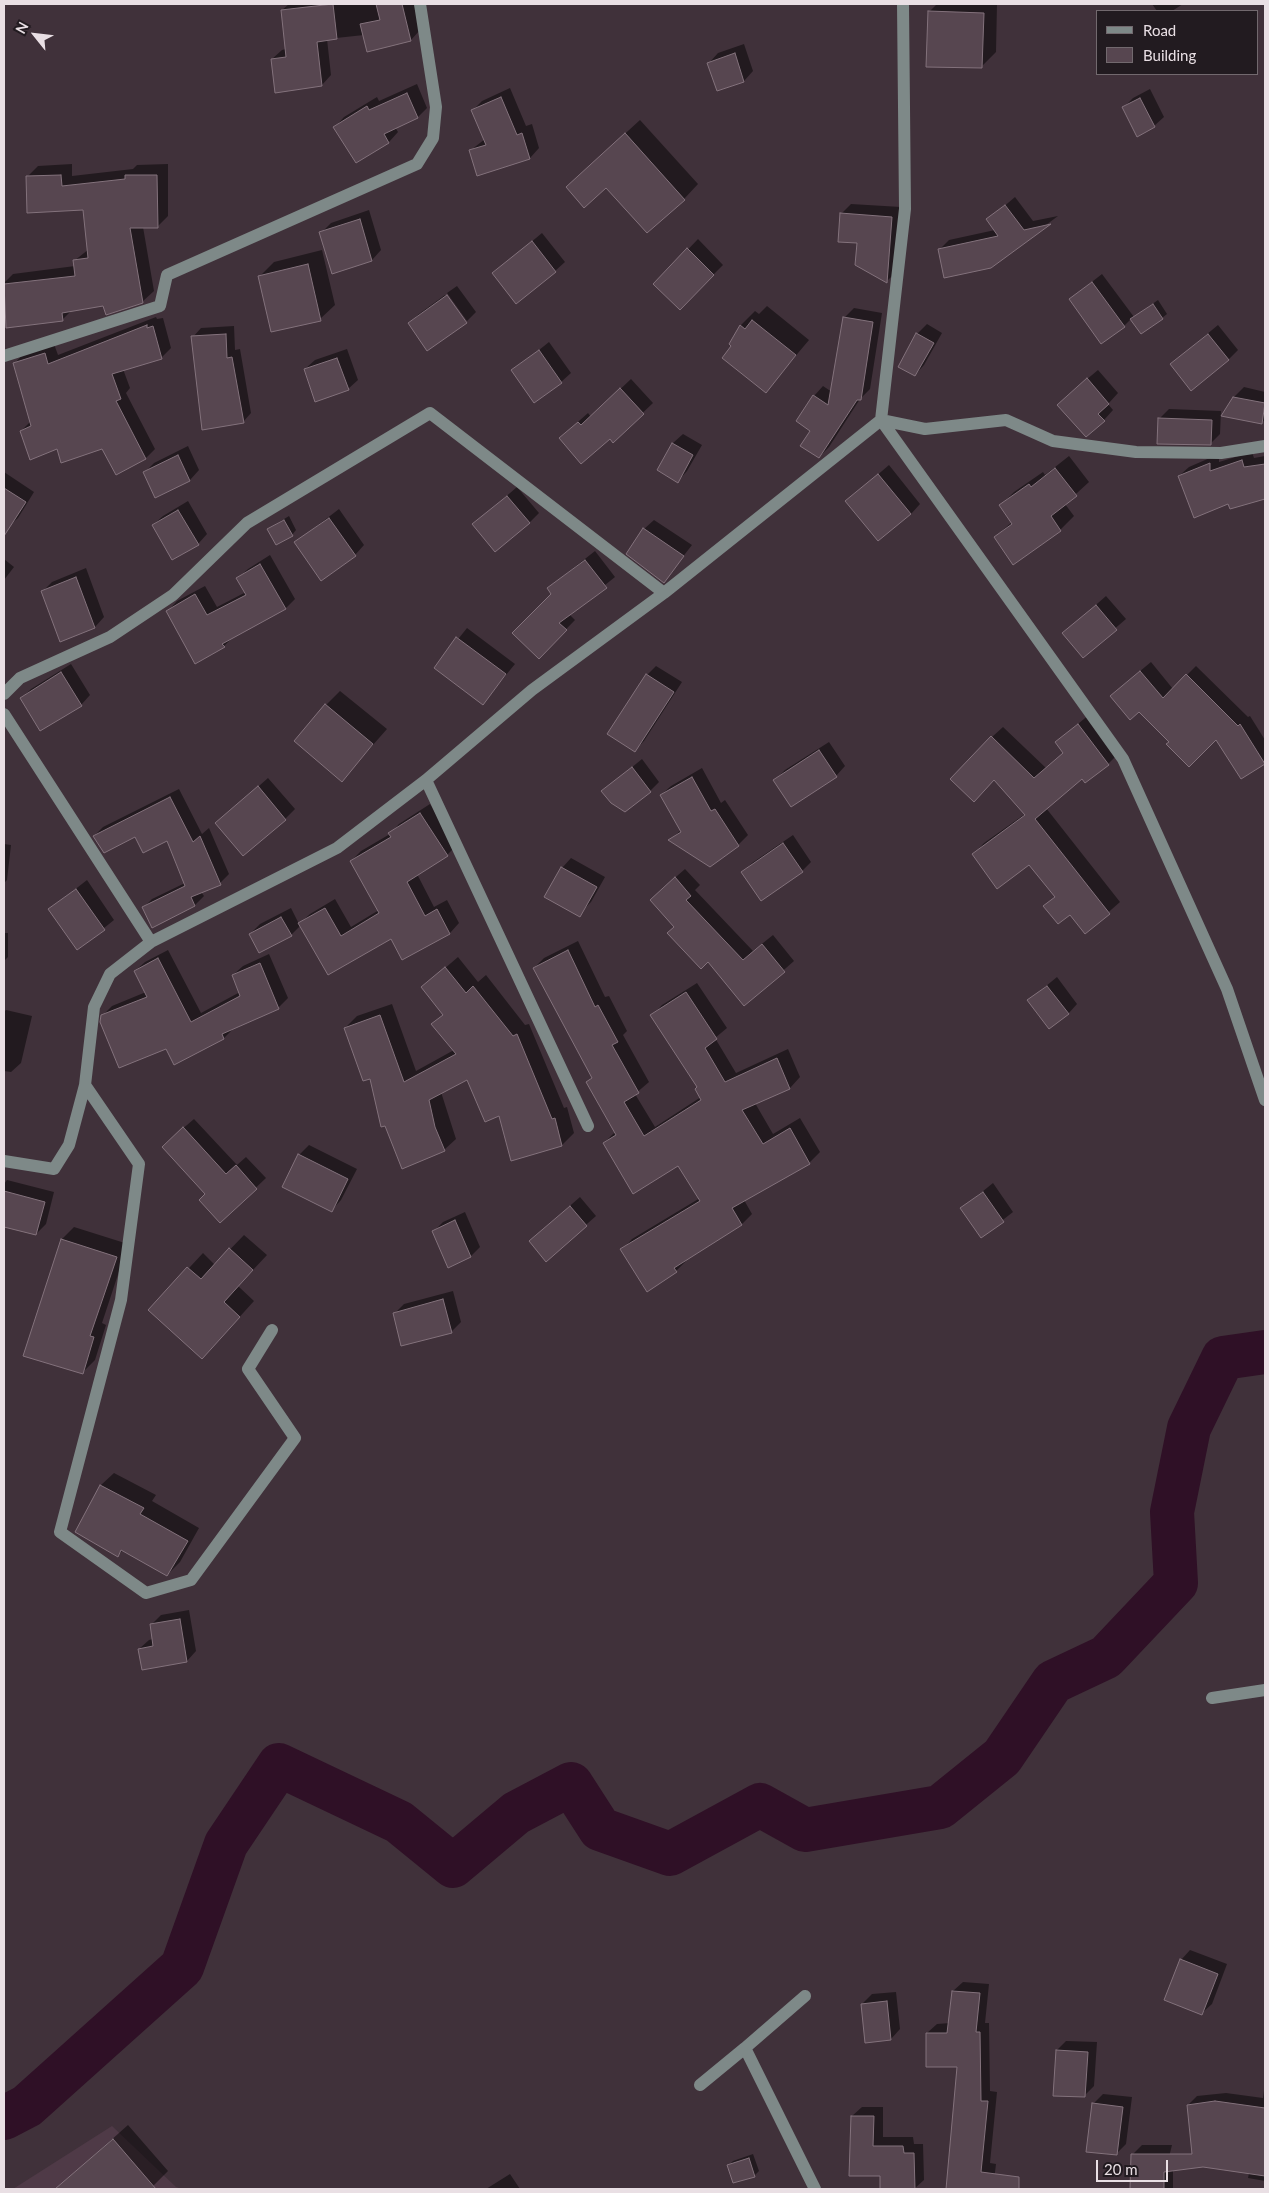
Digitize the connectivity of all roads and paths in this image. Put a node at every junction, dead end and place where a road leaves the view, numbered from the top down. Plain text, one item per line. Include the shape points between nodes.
1 (420, 4) edge
2 (903, 4) edge
3 (4, 356) edge
4 (881, 420) junction
5 (1265, 446) edge
6 (664, 593) junction
7 (4, 694) edge
8 (4, 714) edge
9 (426, 780) junction
10 (150, 942) junction
11 (84, 1084) junction
12 (1265, 1100) edge
13 (588, 1126) dead end
14 (4, 1161) edge
15 (272, 1330) dead end
16 (1265, 1690) edge
17 (1212, 1698) dead end
18 (805, 1996) dead end
19 (745, 2048) junction
20 (700, 2084) dead end
21 (815, 2189) edge

1 - 3 street via 436,107 433,138 417,164 167,275 160,306
2 - 4 street via 905,209
4 - 5 street via 925,429 1006,420 1053,441 1136,452 1221,453
4 - 6 street
4 - 12 street via 1123,759 1227,989
6 - 7 street via 430,414 247,523 174,595 110,637 20,678
6 - 9 street via 532,690
8 - 10 street
9 - 10 street via 336,848
9 - 13 street
10 - 11 street via 110,974 94,1006
11 - 14 street via 69,1145 54,1169
11 - 15 street via 139,1164 120,1300 60,1532 146,1593 191,1580 295,1438 248,1370
16 - 17 street
18 - 19 street
19 - 20 street
19 - 21 street

